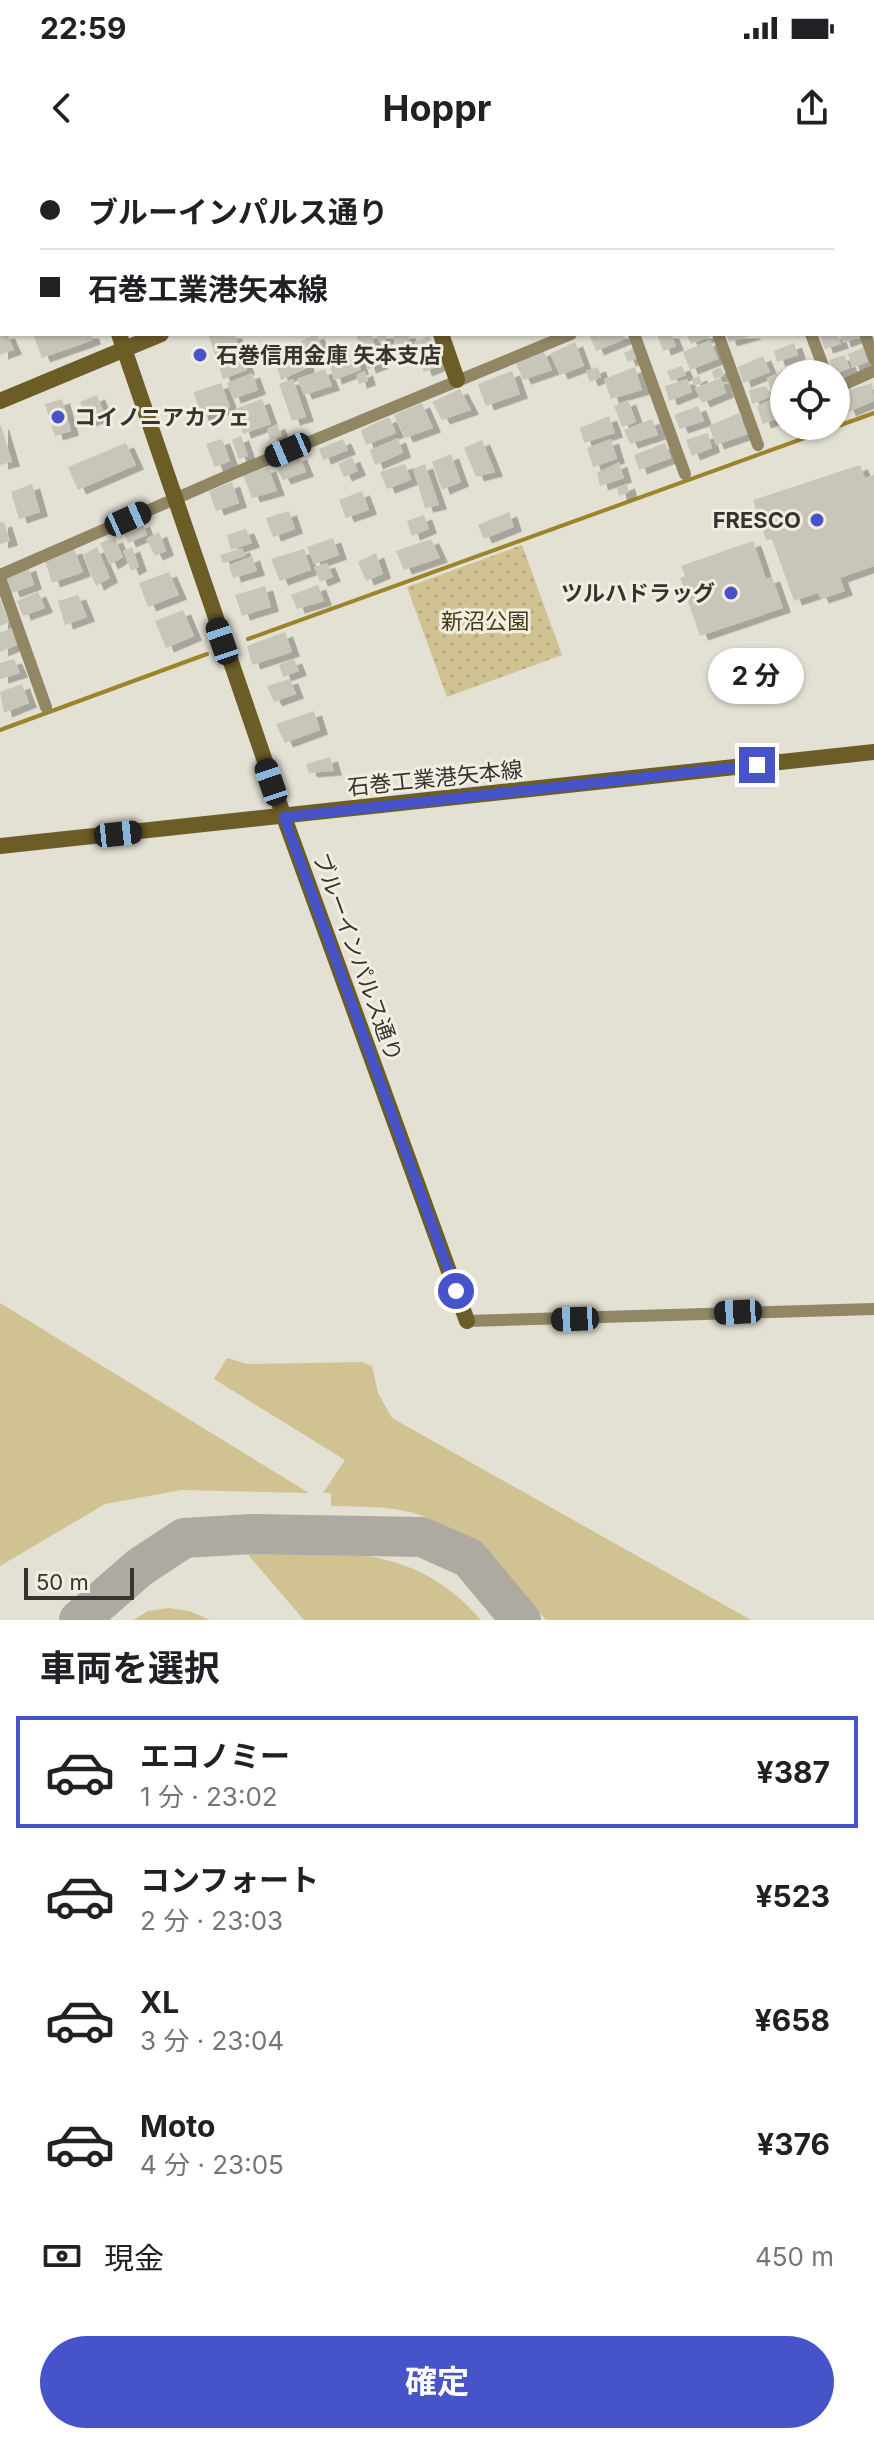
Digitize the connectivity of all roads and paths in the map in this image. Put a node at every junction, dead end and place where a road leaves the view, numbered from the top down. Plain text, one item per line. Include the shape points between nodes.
1 (151, 336) edge
2 (442, 336) edge
3 (566, 336) edge
4 (635, 336) edge
5 (719, 336) edge
6 (812, 336) edge
7 (866, 336) edge
8 (122, 342) edge
9 (874, 359) edge
10 (821, 360) edge
11 (874, 371) edge
12 (457, 380) junction
13 (850, 382) edge
14 (0, 401) edge
15 (758, 445) dead end
16 (685, 474) dead end
17 (174, 499) junction
18 (0, 576) edge
19 (46, 707) dead end
20 (874, 752) edge
21 (284, 817) junction
22 (0, 846) edge
23 (874, 1309) edge
24 (467, 1321) joint

1 - 8 street
2 - 12 street
3 - 12 street
4 - 16 street
5 - 15 street
6 - 10 street
7 - 9 street
8 - 14 street
8 - 17 street, ブルーインパルス通り
11 - 13 street
12 - 17 street
17 - 18 street
17 - 21 street, ブルーインパルス通り
18 - 19 street
20 - 21 street, 石巻工業港矢本線
21 - 22 street, 石巻工業港矢本線
21 - 24 street, ブルーインパルス通り
23 - 24 street

